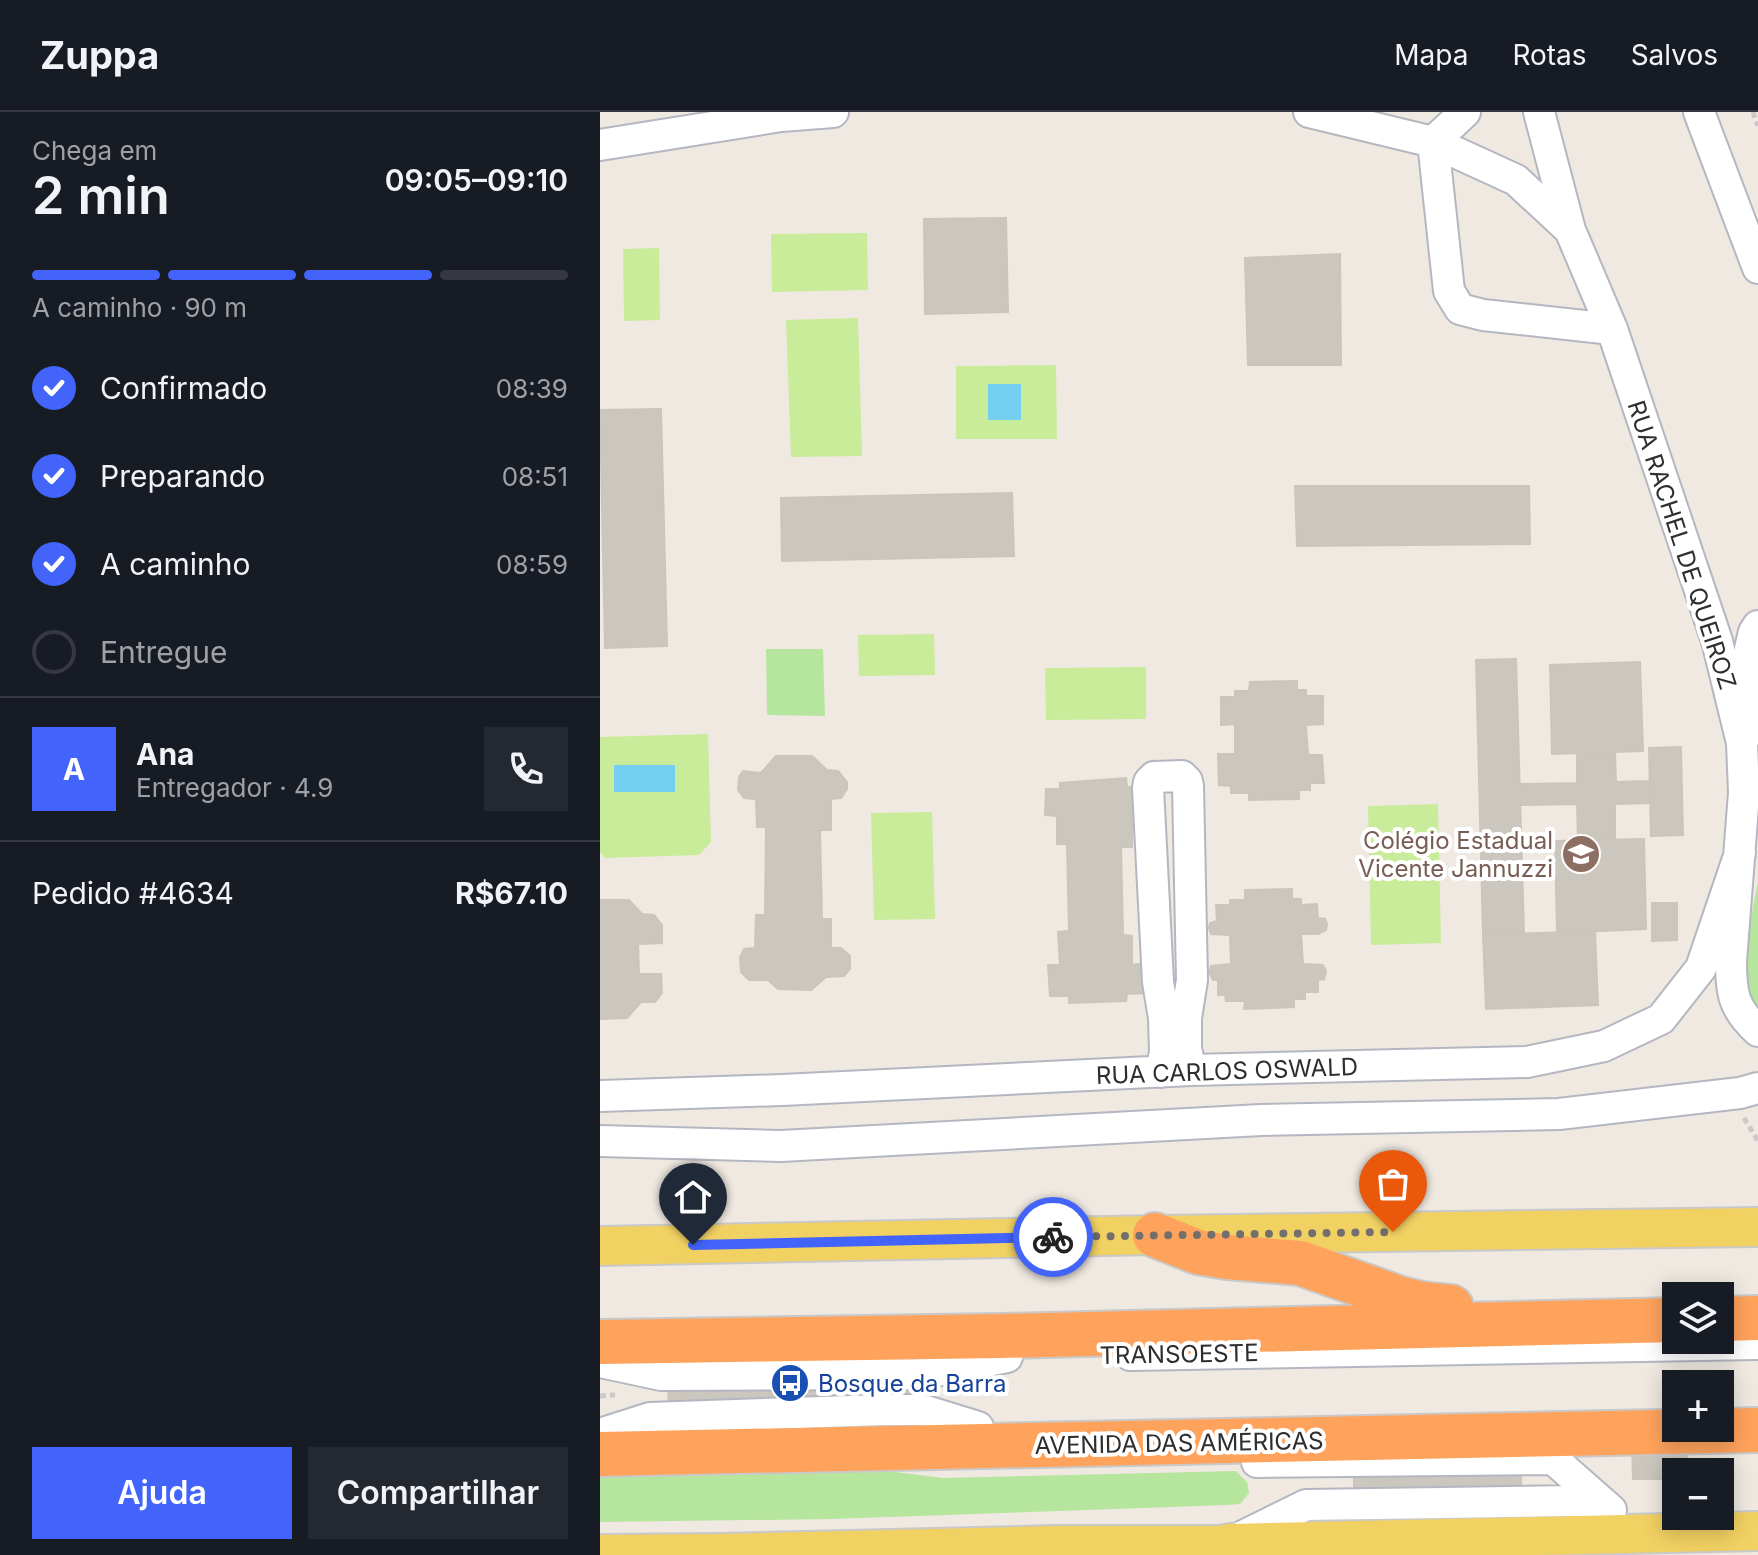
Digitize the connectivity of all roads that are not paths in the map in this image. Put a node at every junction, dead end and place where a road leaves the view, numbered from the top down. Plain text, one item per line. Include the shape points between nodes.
1 (833, 112) edge
2 (1309, 112) edge
3 (1465, 112) edge
4 (1539, 112) edge
5 (1699, 112) edge
6 (1433, 142) junction
7 (600, 145) edge
8 (1570, 230) junction
9 (1758, 268) edge
10 (1612, 329) junction
11 (1758, 626) edge
12 (1742, 743) junction
13 (1740, 853) junction
14 (1758, 1031) edge
15 (1191, 1070) junction
16 (1161, 1072) junction
17 (1758, 1088) edge
18 (600, 1096) edge
19 (600, 1141) edge
20 (1758, 1227) edge
21 (1155, 1235) junction
22 (600, 1246) edge
23 (1758, 1318) edge
24 (1734, 1319) edge
25 (1662, 1320) edge
26 (1552, 1322) junction
27 (1758, 1344) edge
28 (602, 1356) edge
29 (1734, 1410) edge
30 (1758, 1410) edge
31 (1662, 1411) edge
32 (1758, 1430) edge
33 (601, 1440) edge
34 (1163, 1443) junction
35 (1611, 1510) junction
36 (1647, 1534) junction
37 (1753, 1539) edge
38 (1543, 1546) edge
39 (1224, 1548) edge
40 (992, 1550) edge
41 (1055, 1550) edge
42 (1096, 1550) edge
43 (600, 1554) edge
44 (721, 1554) edge

1 - 7 street
2 - 6 street
3 - 6 street
4 - 8 street, RUA RACHEL DE QUEIROZ
5 - 9 street
6 - 8 street via 1516,180
6 - 10 street via 1449,291 1460,309
8 - 10 street, RUA RACHEL DE QUEIROZ
10 - 12 street, RUA RACHEL DE QUEIROZ via 1717,641
11 - 12 street via 1748,669 1756,710
12 - 13 street, RUA RACHEL DE QUEIROZ
13 - 14 street, RUA RACHEL DE QUEIROZ via 1731,987 1737,1007
13 - 15 street, RUA CARLOS OSWALD via 1701,968 1661,1019 1604,1046 1527,1062
15 - 16 street, RUA CARLOS OSWALD
15 - 16 street via 1186,1049 1192,980 1188,786 1182,776 1154,777 1148,788 1164,1018
16 - 18 street, RUA CARLOS OSWALD
17 - 19 street, RUA CARLOS OSWALD via 1559,1114 1261,1120 781,1146
20 - 21 main road
21 - 22 main road
21 - 26 highway via 1198,1252 1300,1263 1422,1304
23 - 24 highway
25 - 26 highway
26 - 28 highway via 1001,1336
27 - 28 street, TRANSOESTE via 1007,1357 921,1374 661,1375
29 - 30 street
31 - 33 street via 978,1427 923,1410 881,1410 650,1418
32 - 34 highway, AVENIDA DAS AMÉRICAS
33 - 34 highway, AVENIDA DAS AMÉRICAS
34 - 35 street via 1201,1463 1553,1459
35 - 36 street
35 - 39 street via 1573,1501 1306,1505
36 - 37 main road
36 - 38 main road
38 - 39 main road
39 - 42 main road
40 - 41 main road
40 - 44 main road
41 - 42 main road
43 - 44 main road

